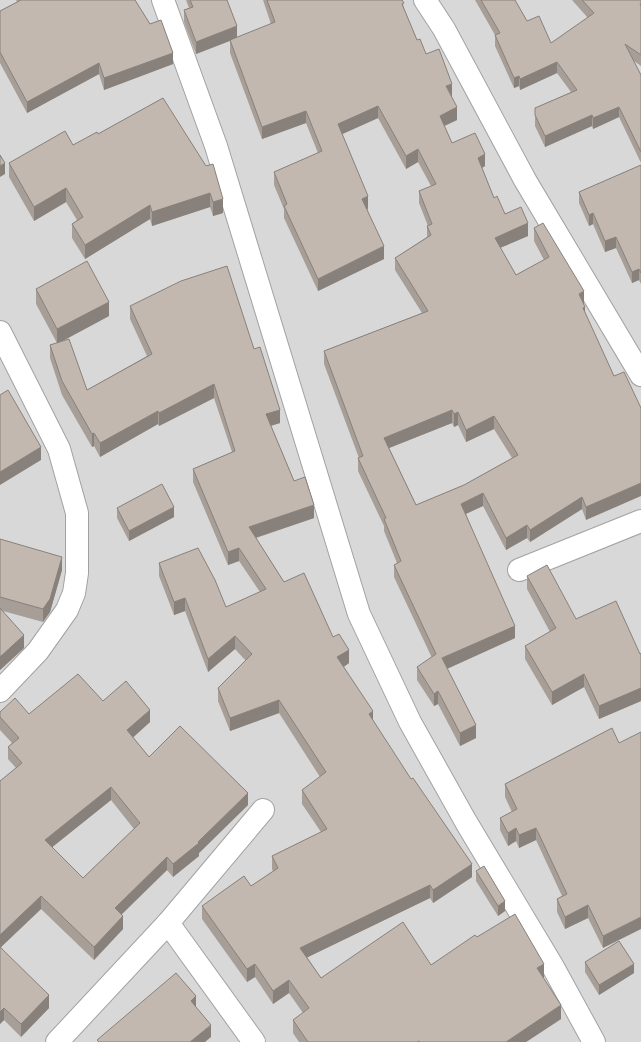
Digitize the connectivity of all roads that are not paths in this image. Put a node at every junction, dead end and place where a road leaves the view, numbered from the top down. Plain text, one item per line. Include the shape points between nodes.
1 (163, 0) edge
2 (425, 0) edge
3 (0, 332) edge
4 (641, 375) edge
5 (641, 521) edge
6 (520, 570) dead end
7 (0, 691) edge
8 (263, 810) dead end
9 (168, 923) junction
10 (56, 1042) edge
11 (254, 1042) edge
12 (594, 1042) edge

1 - 12 street via 216,146 359,614 410,722
2 - 4 street via 444,29 525,180
3 - 7 street via 59,449 77,512 77,573 74,593 67,610 38,651
5 - 6 street
8 - 9 street
9 - 10 street
9 - 11 street

